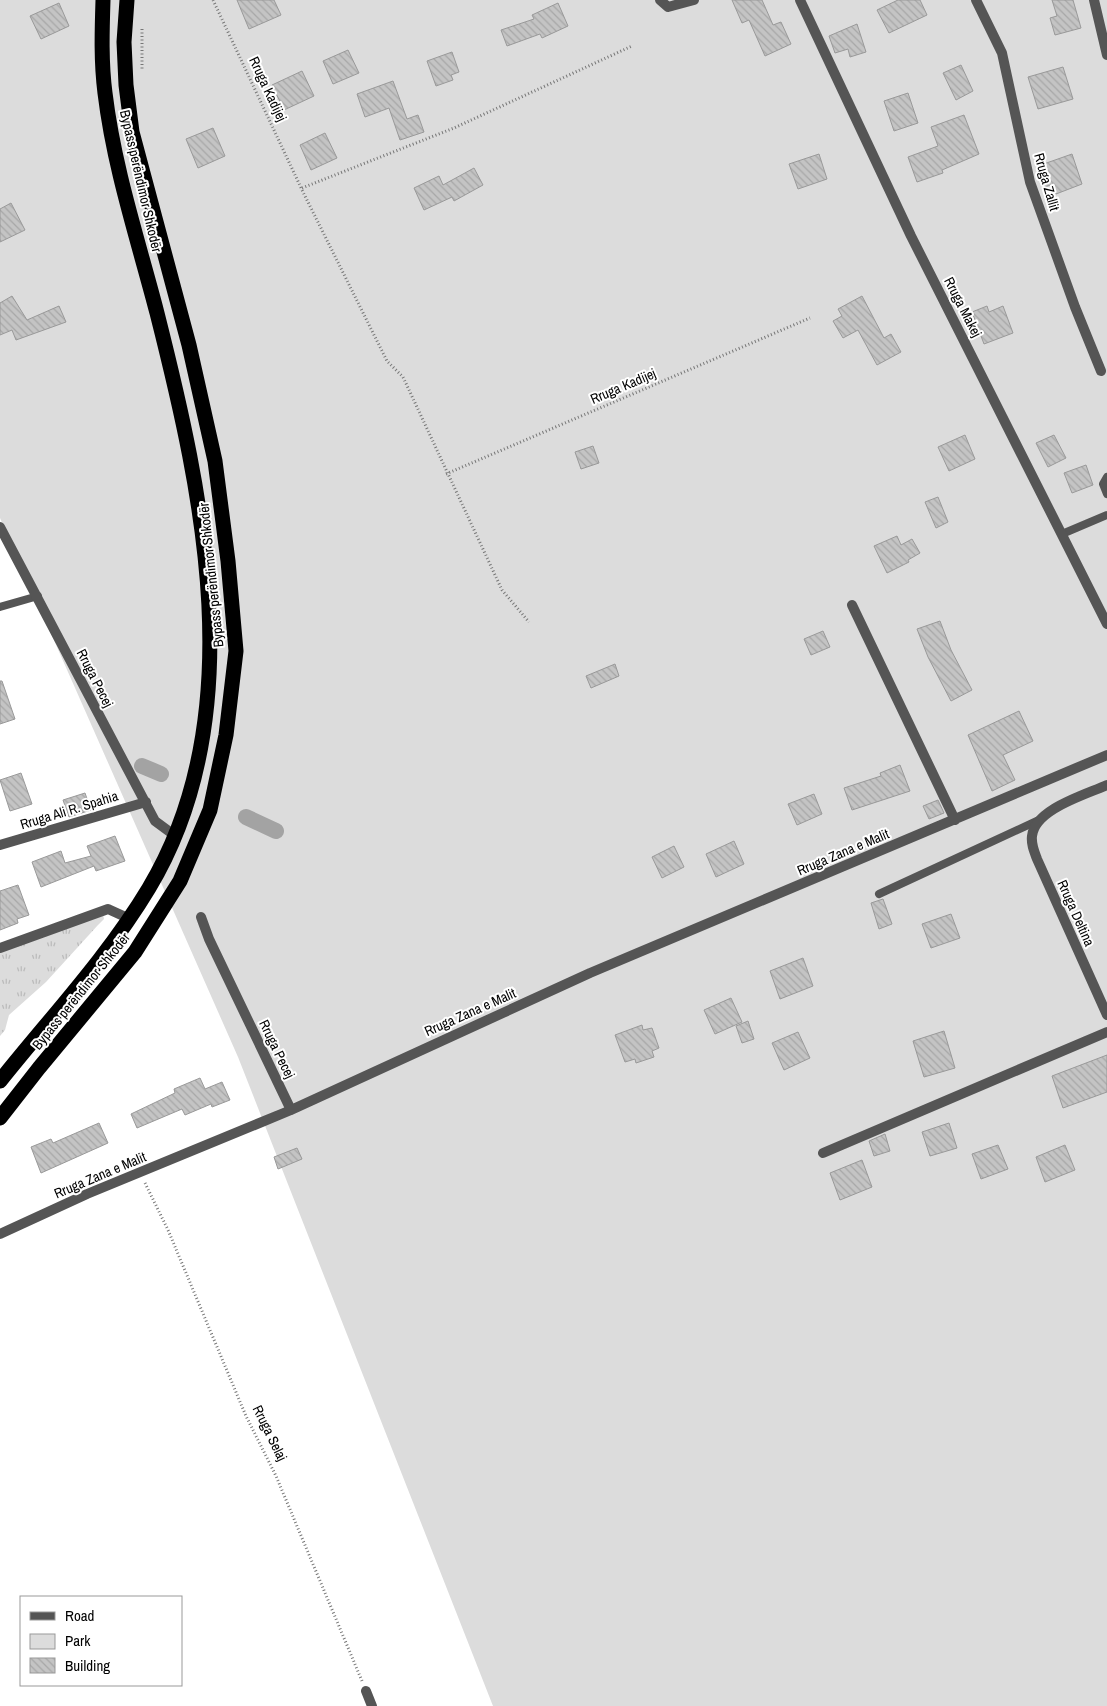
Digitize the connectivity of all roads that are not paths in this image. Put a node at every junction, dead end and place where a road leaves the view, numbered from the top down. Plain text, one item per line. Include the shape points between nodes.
1 (104, 0) edge
2 (127, 0) edge
3 (660, 0) edge
4 (694, 0) edge
5 (800, 0) edge
6 (976, 0) edge
7 (1094, 0) edge
8 (1105, 44) edge
9 (1107, 55) edge
10 (1101, 370) dead end
11 (1107, 477) edge
12 (1107, 494) edge
13 (1107, 515) edge
14 (0, 527) edge
15 (1062, 534) junction
16 (38, 596) junction
17 (852, 605) dead end
18 (0, 608) edge
19 (1107, 624) edge
20 (1107, 755) edge
21 (1107, 785) edge
22 (146, 802) junction
23 (955, 820) junction
24 (1039, 820) junction
25 (174, 836) junction
26 (0, 845) edge
27 (879, 894) dead end
28 (201, 917) dead end
29 (130, 919) junction
30 (0, 948) edge
31 (1107, 1016) edge
32 (1107, 1032) edge
33 (0, 1081) edge
34 (291, 1110) junction
35 (0, 1118) edge
36 (823, 1153) dead end
37 (0, 1234) edge
38 (366, 1691) road end
39 (372, 1706) edge

1 - 25 highway, Bypass perëndimor Shkodër via 103,63 108,119 190,450 208,592 210,667 204,728 183,814
2 - 35 highway, Bypass perëndimor Shkodër via 125,68 132,132 215,461 236,651 226,735 210,810 180,881 135,952
3 - 4 street via 668,7
5 - 15 street, Rruga Makej via 911,236
6 - 10 street, Rruga Zallit via 1002,53 1030,182
7 - 8 street
8 - 9 street
11 - 12 lane via 1103,484
13 - 15 lane
14 - 16 street, Rruga Pecej
15 - 19 street, Rruga Makej
16 - 18 lane
16 - 22 street, Rruga Pecej
17 - 23 street
20 - 23 street, Rruga Zana e Malit
21 - 24 street via 1065,803
22 - 25 street, Rruga Pecej via 155,821
22 - 26 street, Rruga Ali R. Spahia
23 - 34 street, Rruga Zana e Malit via 590,974
24 - 27 lane
24 - 31 street, Rruga Deltina via 1032,836 1037,858
25 - 29 highway, Bypass perëndimor Shkodër via 151,886
28 - 34 street, Rruga Pecej
29 - 30 street via 108,909
29 - 33 highway, Bypass perëndimor Shkodër via 90,973
32 - 36 street
34 - 37 street, Rruga Zana e Malit via 87,1194
38 - 39 street

